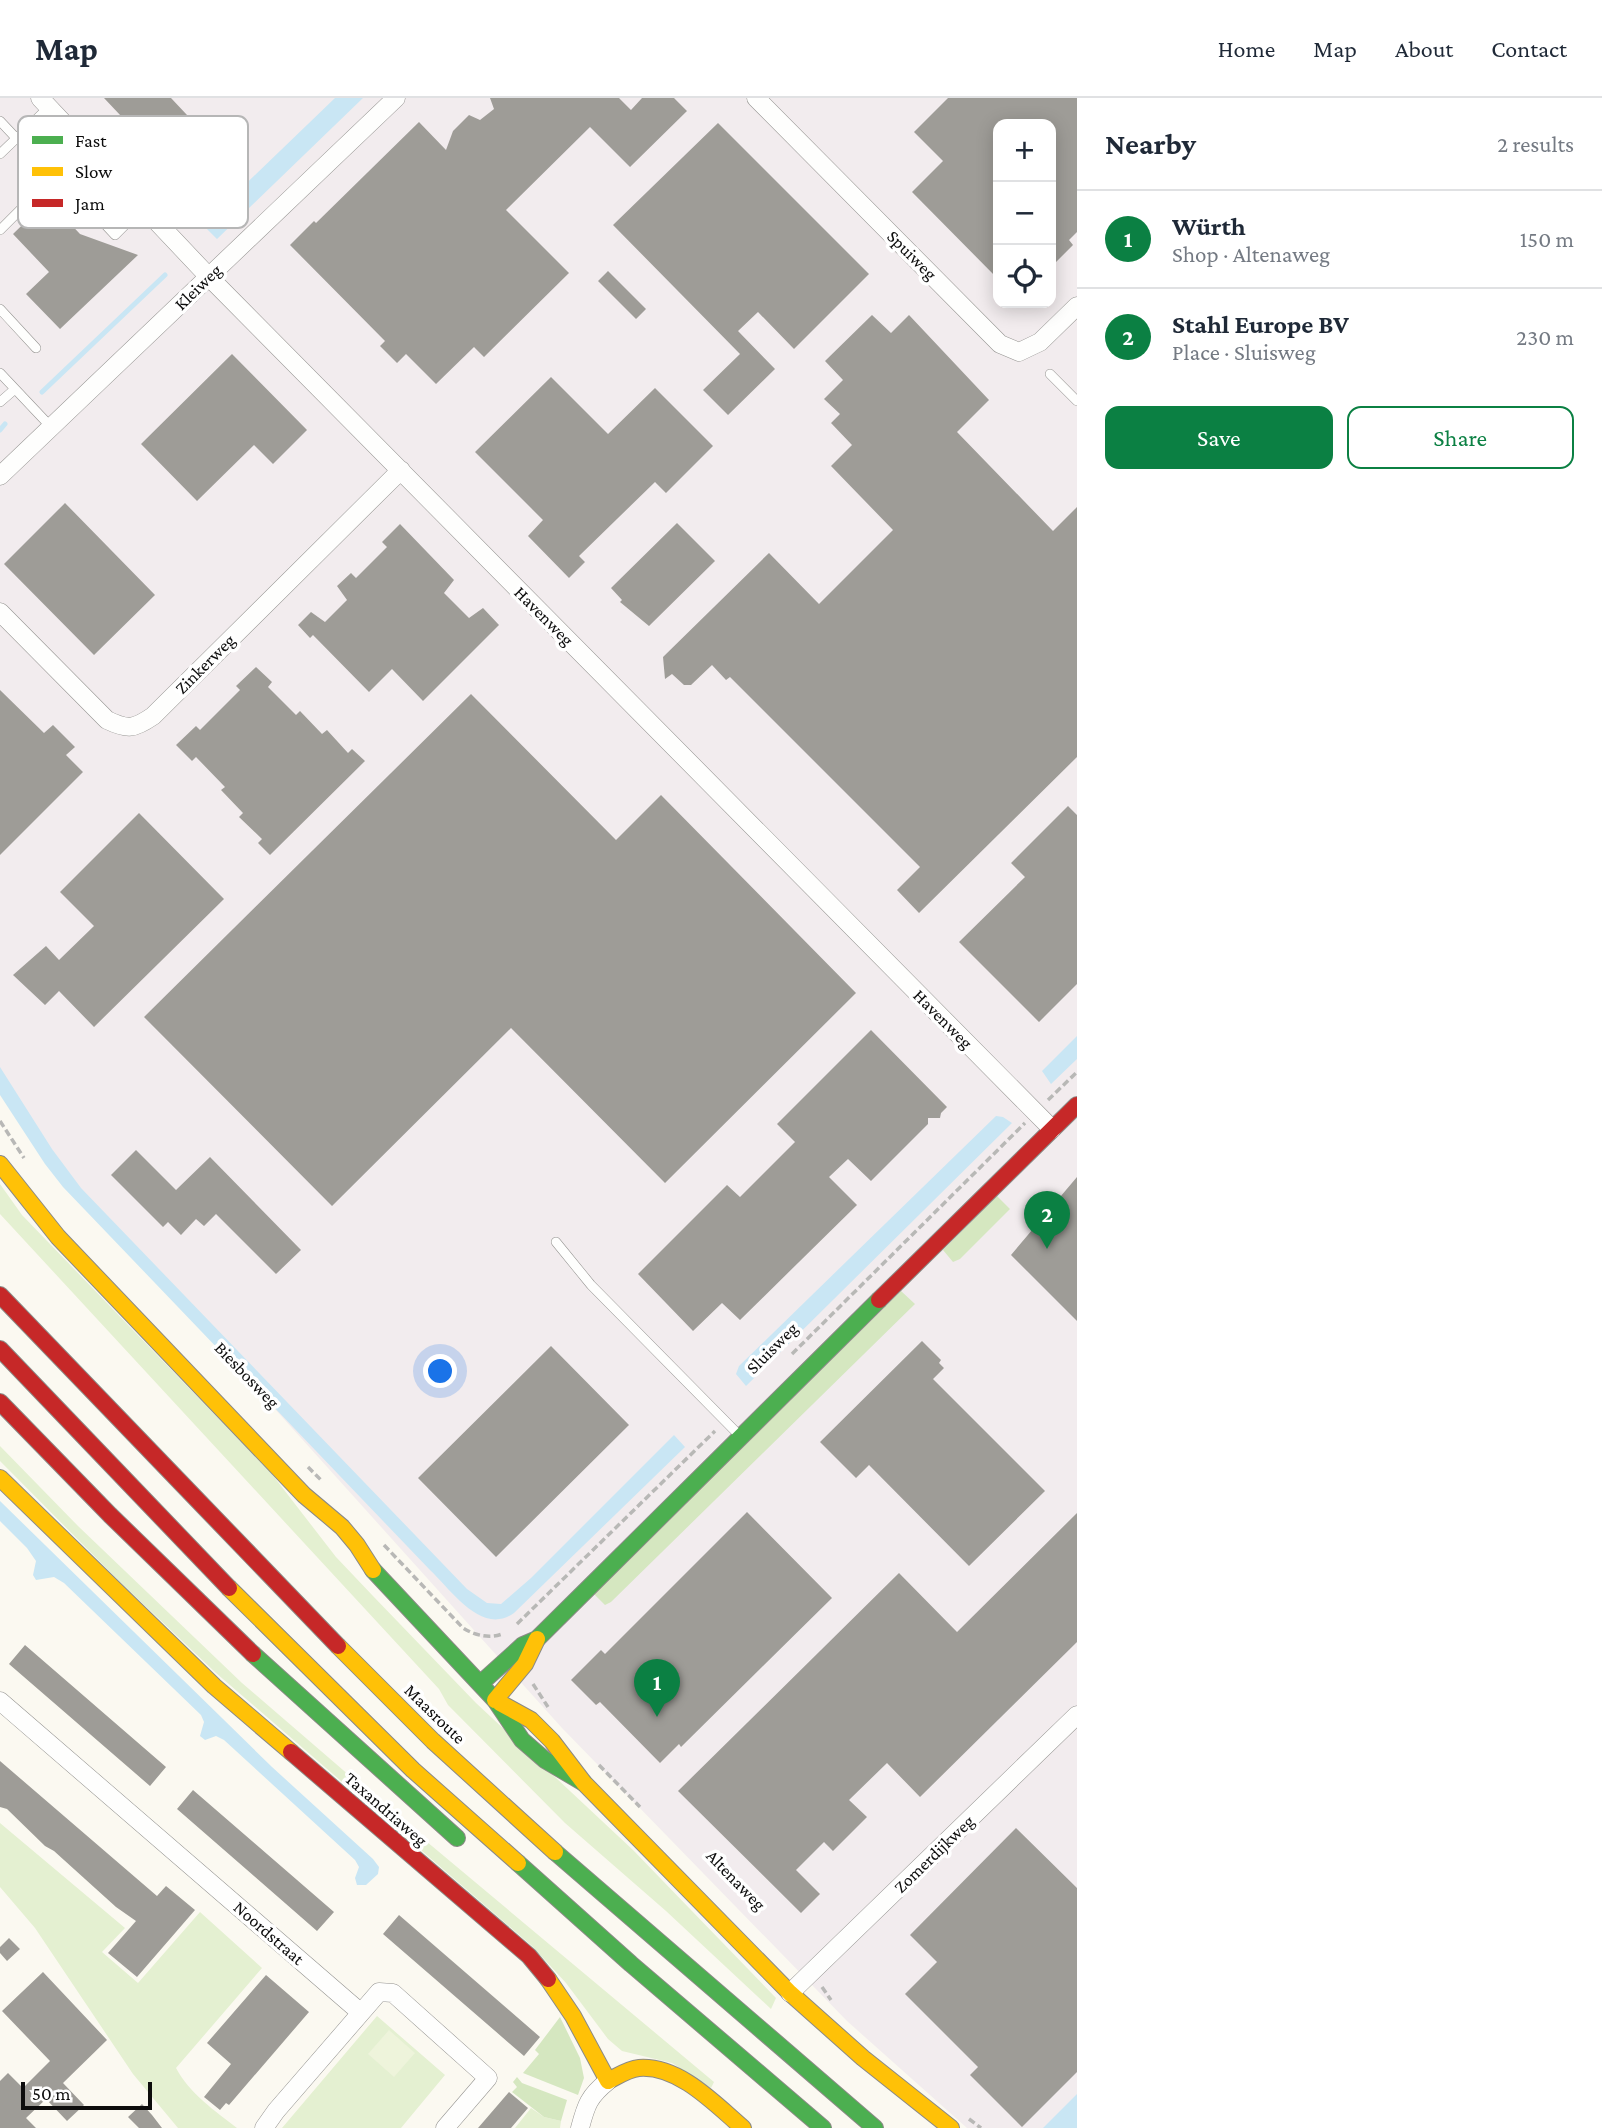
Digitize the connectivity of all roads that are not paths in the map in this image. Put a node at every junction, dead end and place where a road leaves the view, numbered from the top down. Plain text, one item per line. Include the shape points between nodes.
1 (396, 98) edge
2 (756, 98) edge
3 (45, 103) edge
4 (57, 116) edge
5 (0, 121) edge
6 (18, 136) edge
7 (16, 138) junction
8 (0, 154) edge
9 (18, 212) edge
10 (108, 228) edge
11 (122, 228) edge
12 (163, 228) edge
13 (0, 230) edge
14 (209, 277) junction
15 (1077, 306) edge
16 (0, 309) edge
17 (36, 348) dead end
18 (0, 373) edge
19 (1049, 374) dead end
20 (15, 389) junction
21 (1077, 401) edge
22 (0, 402) edge
23 (51, 427) junction
24 (401, 470) junction
25 (0, 476) edge
26 (0, 612) edge
27 (1077, 1105) edge
28 (1052, 1129) junction
29 (0, 1164) edge
30 (556, 1242) dead end
31 (0, 1295) edge
32 (0, 1349) edge
33 (0, 1402) edge
34 (741, 1437) junction
35 (0, 1478) edge
36 (537, 1639) junction
37 (480, 1684) junction
38 (495, 1700) junction
39 (0, 1701) edge
40 (1077, 1715) edge
41 (471, 1850) dead end
42 (523, 1890) dead end
43 (631, 1964) junction
44 (790, 1993) junction
45 (360, 2012) junction
46 (608, 2081) junction
47 (264, 2128) edge
48 (445, 2128) edge
49 (580, 2128) edge
50 (743, 2128) edge
51 (823, 2128) edge
52 (874, 2128) edge
53 (951, 2128) edge

1 - 14 street, Kleiweg
2 - 15 street, Spuiweg via 1000,344 1019,352 1040,342
3 - 4 street, Havenweg
5 - 7 lane
6 - 7 lane
7 - 8 lane
9 - 13 lane
10 - 11 lane via 115,235
12 - 14 street, Havenweg
14 - 23 street, Kleiweg
14 - 24 street, Havenweg
16 - 17 lane
18 - 20 lane
19 - 21 lane
20 - 22 lane
20 - 23 lane
23 - 25 street, Kleiweg
24 - 26 street, Zinkerweg via 138,726 122,727 107,720
24 - 28 street, Havenweg
27 - 28 main road
28 - 34 main road
29 - 37 main road via 58,1237 304,1495 359,1544 371,1568
30 - 34 lane via 591,1285
31 - 52 main road, Maasroute via 272,1581 433,1741 550,1849
32 - 43 main road via 213,1572 413,1770
33 - 41 main road via 227,1630
34 - 36 main road
35 - 46 main road, Taxandriaweg via 214,1686 529,1956 575,2018
36 - 37 main road via 523,1645
36 - 38 main road via 521,1672
37 - 38 main road
38 - 44 main road via 531,1720 584,1783
39 - 45 street, Noordstraat
40 - 44 street, Zomerdijkweg
42 - 43 main road
43 - 51 main road
44 - 53 main road
45 - 47 street
45 - 48 street via 379,1992 393,1993 488,2078
46 - 49 street via 586,2103
46 - 50 main road via 639,2068 670,2074

